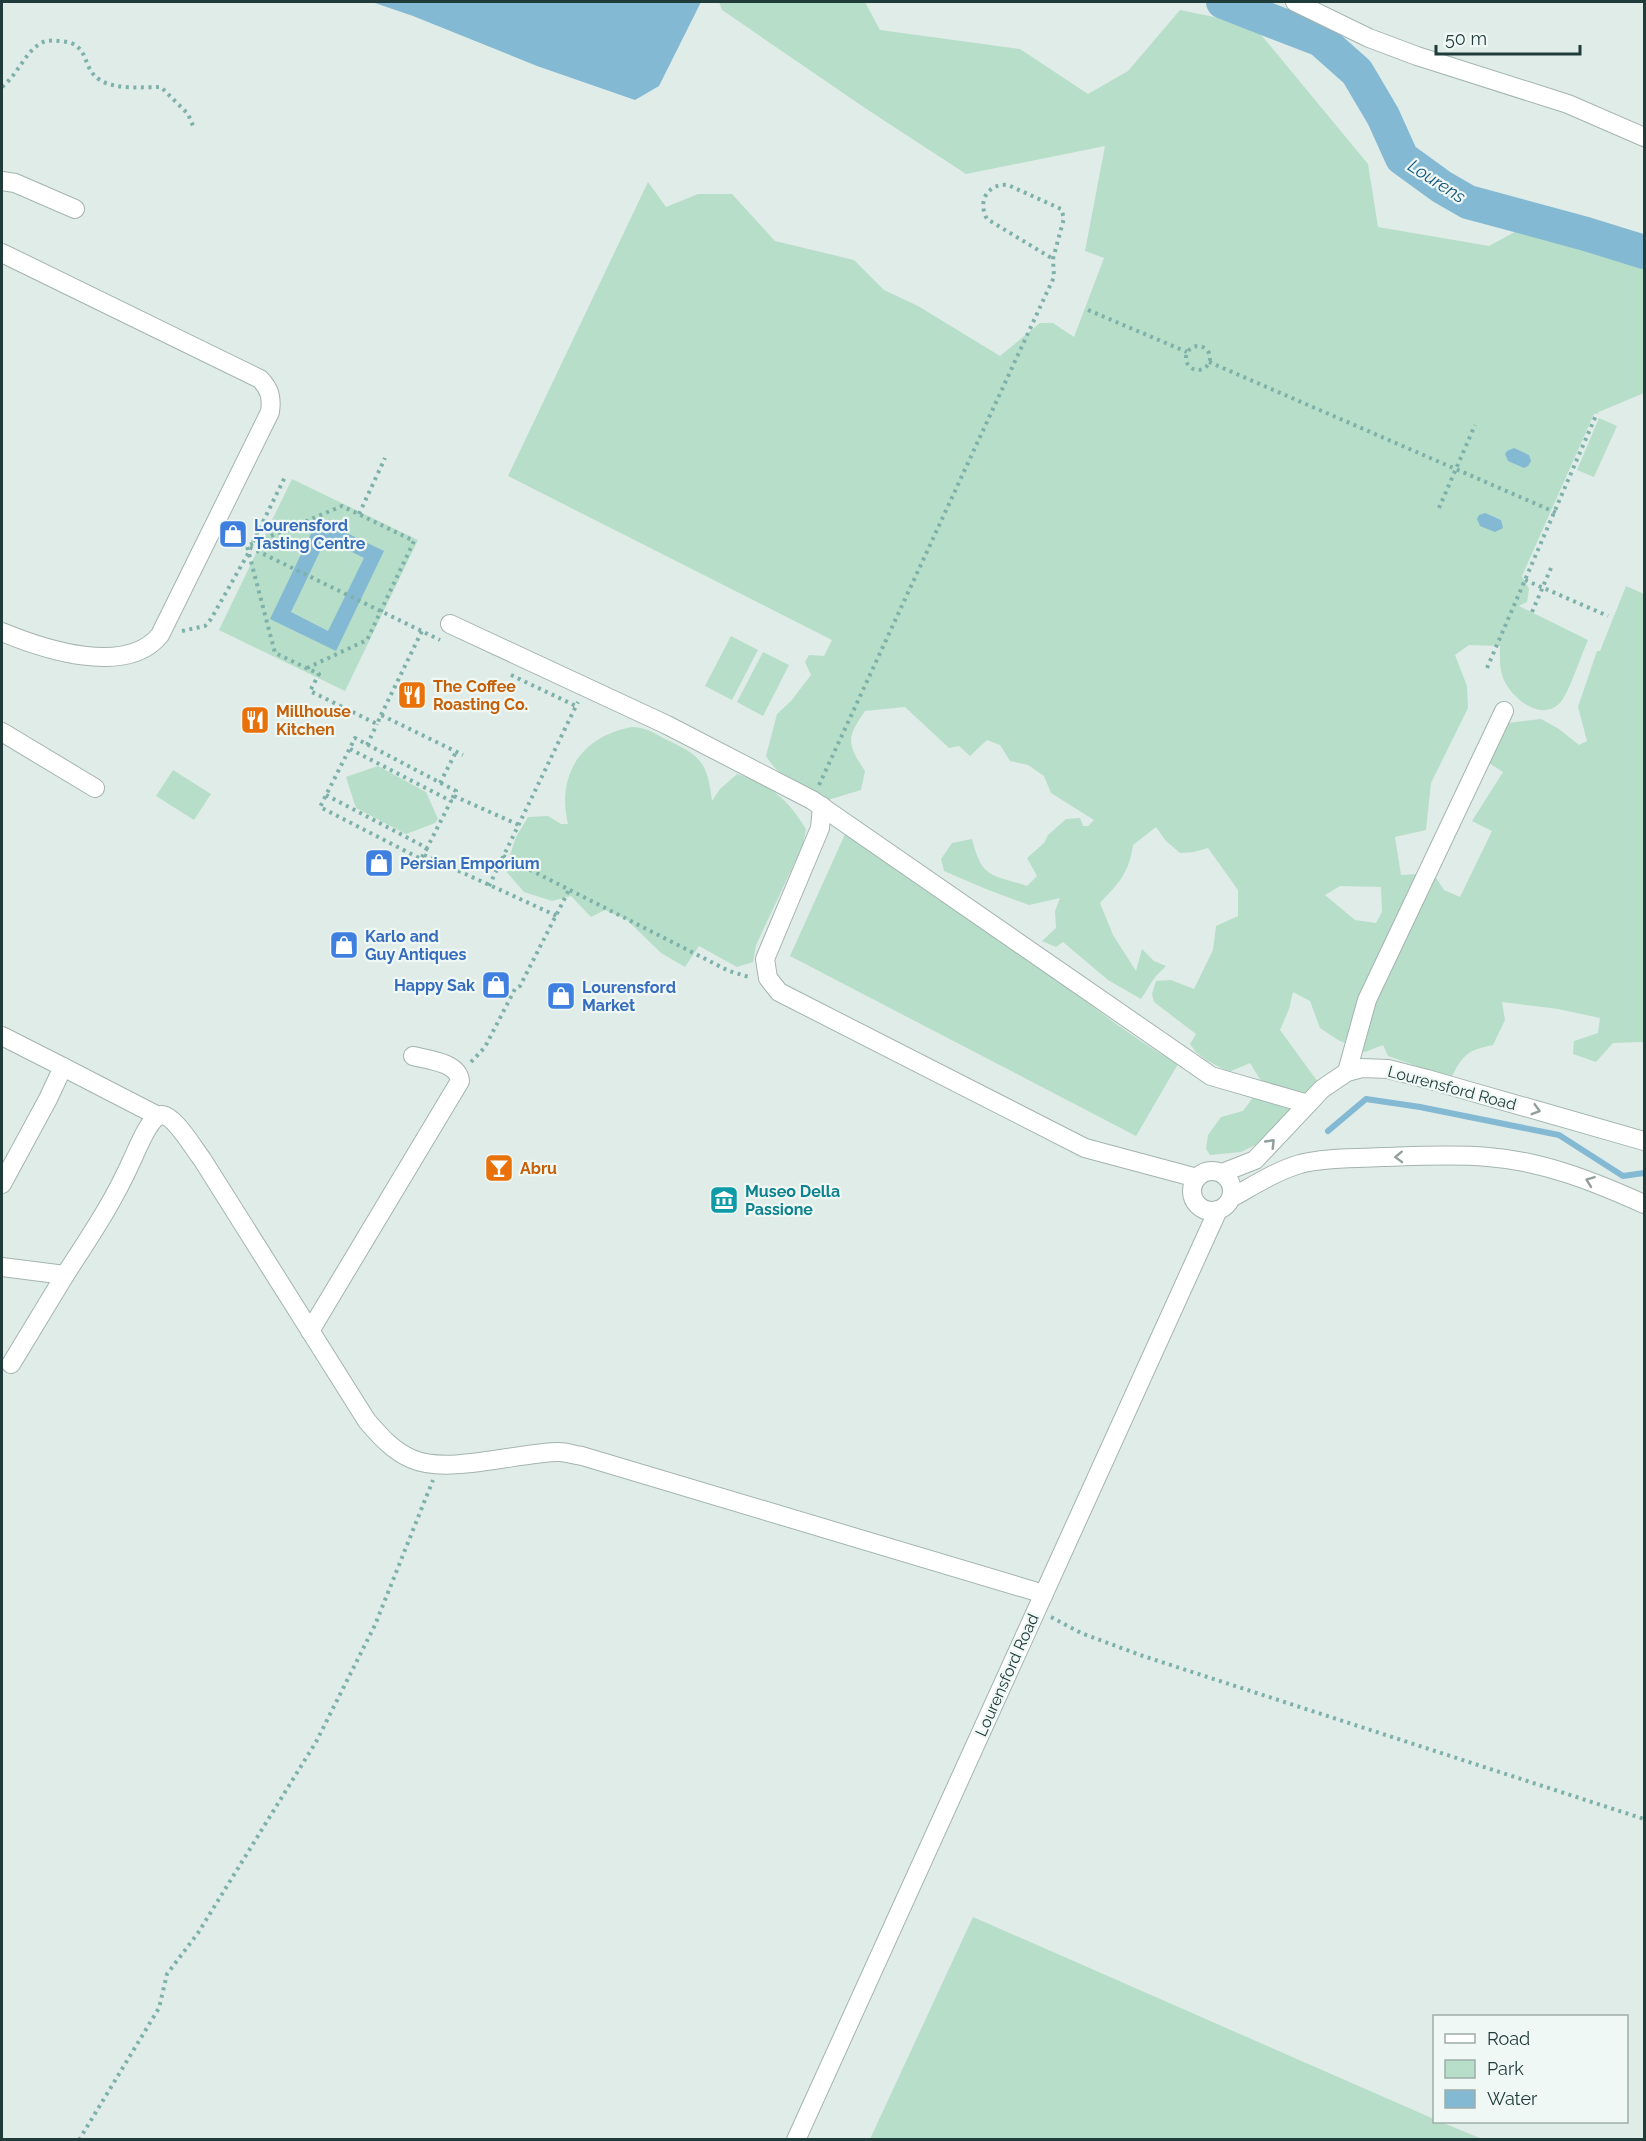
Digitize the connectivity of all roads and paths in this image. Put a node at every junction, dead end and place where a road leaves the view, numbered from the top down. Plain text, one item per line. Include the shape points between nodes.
1 (1295, 2) edge
2 (2, 87) edge
3 (194, 128) dead end
4 (1644, 137) edge
5 (2, 181) edge
6 (75, 209) dead end
7 (2, 253) edge
8 (1053, 259) junction
9 (1088, 310) dead end
10 (1187, 352) junction
11 (1209, 362) junction
12 (1597, 413) dead end
13 (1475, 425) dead end
14 (385, 458) dead end
15 (1456, 469) junction
16 (286, 475) dead end
17 (1439, 508) dead end
18 (1556, 512) junction
19 (358, 514) junction
20 (248, 547) junction
21 (1551, 568) dead end
22 (1525, 580) junction
23 (1542, 588) junction
24 (360, 601) dead end
25 (1532, 612) dead end
26 (1608, 616) dead end
27 (450, 624) dead end
28 (422, 631) dead end
29 (2, 632) edge
30 (158, 638) junction
31 (307, 668) junction
32 (1487, 668) dead end
33 (576, 706) dead end
34 (1504, 711) dead end
35 (381, 716) junction
36 (377, 723) junction
37 (2, 732) edge
38 (367, 745) junction
39 (350, 749) junction
40 (456, 751) junction
41 (463, 755) dead end
42 (440, 783) junction
43 (95, 788) dead end
44 (326, 795) junction
45 (452, 799) junction
46 (817, 803) junction
47 (519, 825) junction
48 (427, 848) junction
49 (424, 855) junction
50 (503, 856) junction
51 (489, 886) junction
52 (569, 890) junction
53 (556, 916) junction
54 (768, 978) junction
55 (2, 1036) edge
56 (413, 1056) dead end
57 (63, 1067) junction
58 (1347, 1072) junction
59 (459, 1075) junction
60 (1308, 1104) junction
61 (158, 1116) junction
62 (1644, 1141) edge
63 (1222, 1173) junction
64 (1197, 1178) junction
65 (2, 1184) edge
66 (1225, 1204) junction
67 (1644, 1204) edge
68 (2, 1267) edge
69 (65, 1275) junction
70 (310, 1331) junction
71 (11, 1364) dead end
72 (437, 1464) junction
73 (1041, 1602) junction
74 (1644, 1819) edge
75 (79, 2139) edge
76 (796, 2139) edge

1 - 4 street via 1369,38 1568,104
2 - 3 path via 40,43 68,42 83,51 100,81 160,87 188,114
5 - 6 street
7 - 30 street via 260,379 269,390 270,411
8 - 8 path via 1064,223 1061,209 1008,185 991,188 982,205 987,219
8 - 46 path via 1054,277
9 - 10 path
10 - 11 path via 1202,347
10 - 11 path via 1186,362 1192,369 1202,369
11 - 15 path
12 - 18 path
13 - 15 path
14 - 19 path
15 - 17 path
15 - 18 path
16 - 20 path
18 - 22 path
19 - 20 path via 342,506
19 - 31 path via 414,541 366,640
20 - 24 path
20 - 30 path via 205,626
20 - 31 path via 275,653
21 - 23 path
22 - 23 path
22 - 32 path
23 - 25 path
23 - 26 path
27 - 46 street via 667,725
28 - 35 path
29 - 30 street via 58,651 114,657 143,650
31 - 36 path via 319,674 310,691
33 - 47 path
34 - 58 street via 1367,1000
35 - 36 path
35 - 40 path
36 - 38 path
37 - 43 street
38 - 39 path via 355,738
38 - 42 path
39 - 44 path
39 - 45 path
40 - 41 path
40 - 42 path
42 - 45 path via 456,791
44 - 48 path
44 - 49 path via 320,807 421,859
45 - 47 path
45 - 48 path
46 - 54 street via 820,828 768,950
46 - 60 street via 1211,1076
47 - 50 path
48 - 49 path
49 - 51 path
50 - 51 path
50 - 52 path
51 - 53 path
52 - 53 path
52 - 54 path via 729,971 750,978
53 - 59 path via 485,1047
54 - 64 street via 786,997 1085,1148
55 - 57 street
56 - 59 street via 453,1068
57 - 61 street
57 - 65 street
58 - 60 street, Lourensford Road
58 -> 62 street, Lourensford Road via 1388,1069
59 - 70 street via 460,1081
63 -> 60 street, Lourensford Road via 1255,1160
61 - 69 street
61 - 70 street via 169,1118 202,1159
63 - 64 street via 1213,1171
63 - 66 street via 1232,1189
64 - 66 street via 1193,1186 1196,1202 1210,1210
67 -> 66 street via 1554,1169 1488,1156 1322,1160 1300,1164 1269,1177
66 - 73 street, Lourensford Road
68 - 69 street
69 - 71 street
70 - 72 street via 366,1421 384,1440 414,1460
72 - 73 street via 560,1452 582,1456
72 - 75 path via 375,1625 316,1742 198,1933 167,1974 159,2008
73 - 74 path via 1081,1633 1143,1656
73 - 76 street, Lourensford Road

